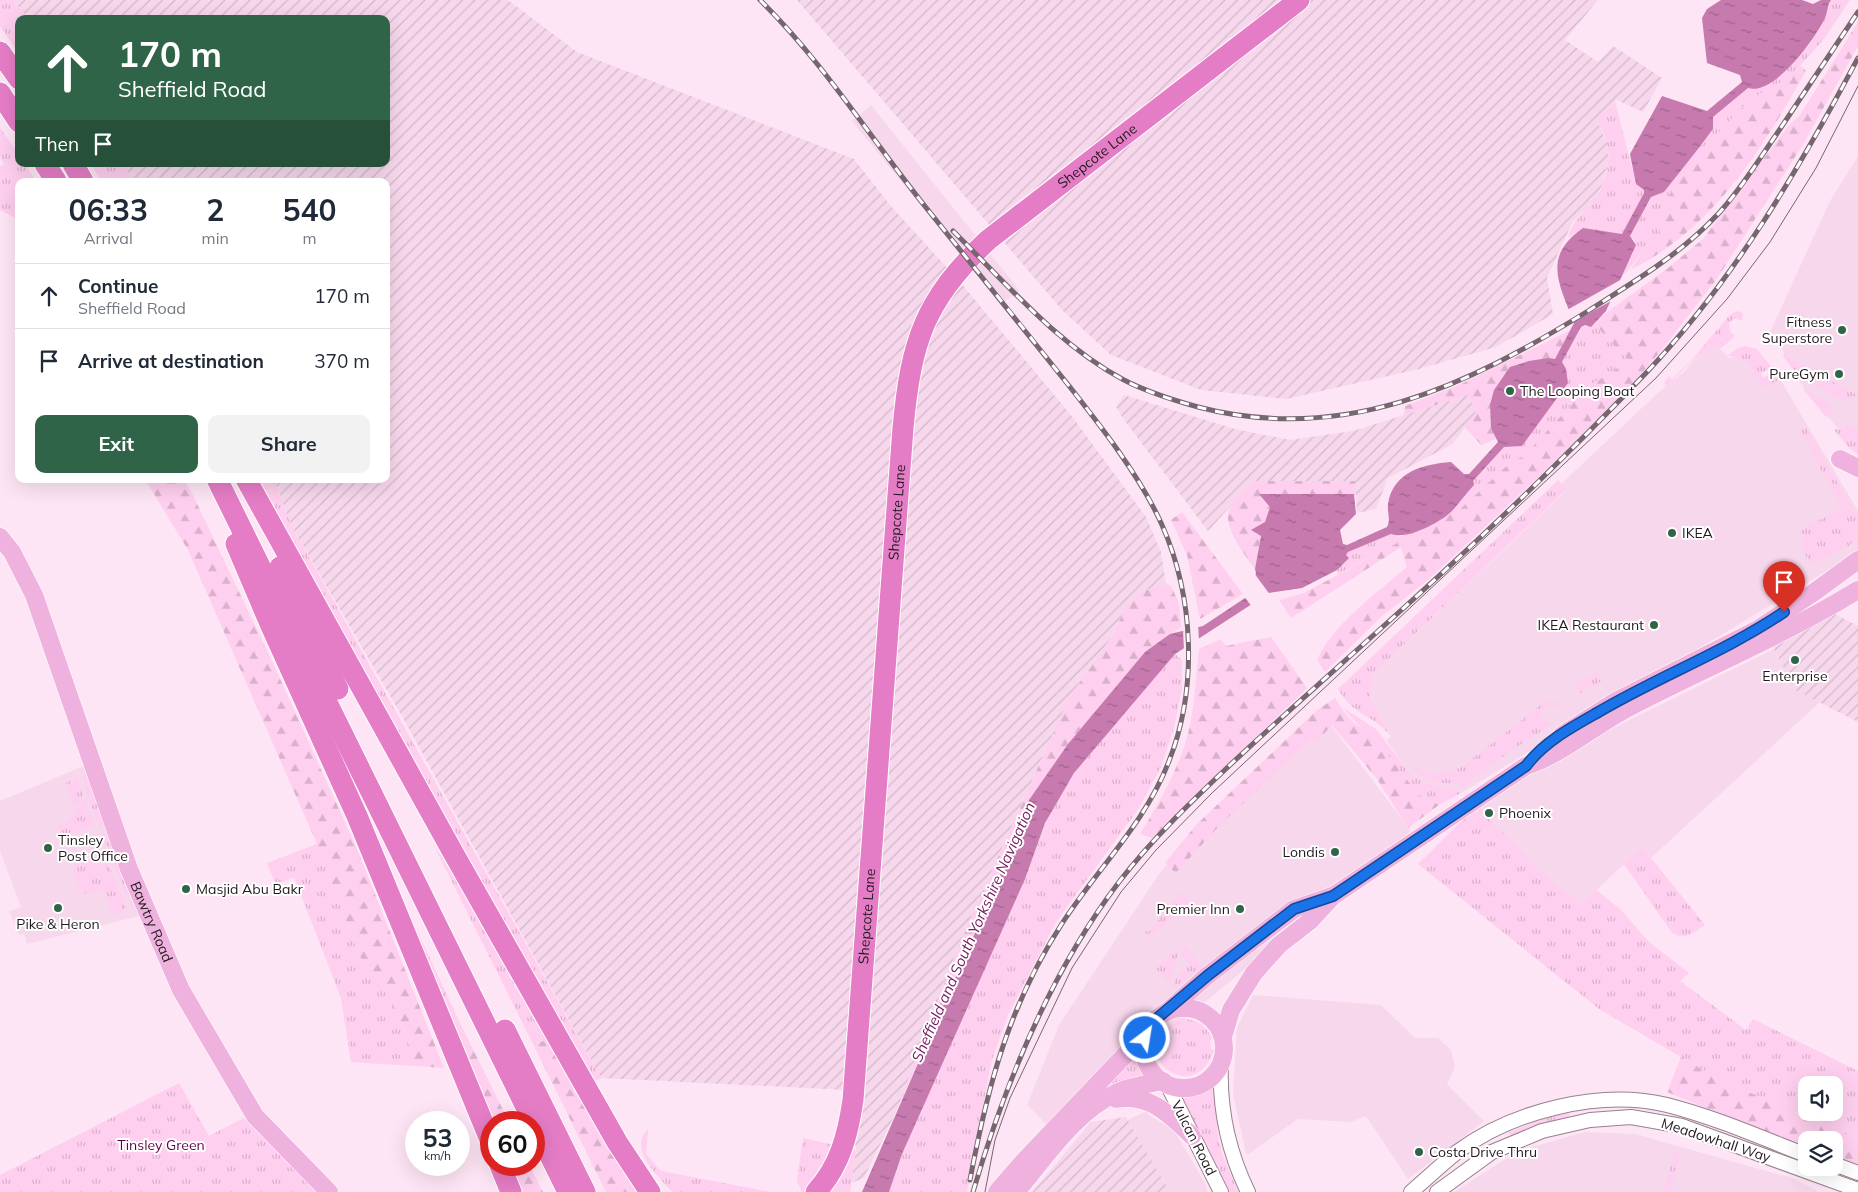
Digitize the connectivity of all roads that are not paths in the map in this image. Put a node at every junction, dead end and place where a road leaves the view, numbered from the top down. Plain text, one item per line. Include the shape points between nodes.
1 (1279, 0) edge
2 (1299, 0) edge
3 (0, 52) edge
4 (15, 73) edge
5 (0, 93) edge
6 (15, 116) edge
7 (47, 167) edge
8 (54, 178) edge
9 (1840, 460) dead end
10 (1858, 468) edge
11 (211, 483) edge
12 (219, 483) edge
13 (240, 483) edge
14 (248, 483) edge
15 (0, 537) edge
16 (1858, 560) edge
17 (1858, 573) edge
18 (1858, 590) edge
19 (1813, 593) junction
20 (1526, 766) junction
21 (1333, 896) junction
22 (1168, 1011) junction
23 (1146, 1033) junction
24 (1223, 1037) junction
25 (1221, 1063) junction
26 (1165, 1083) junction
27 (1102, 1101) junction
28 (1698, 1114) junction
29 (480, 1115) edge
30 (1682, 1126) junction
31 (1192, 1136) junction
32 (1477, 1140) junction
33 (1051, 1142) junction
34 (1465, 1147) junction
35 (1798, 1151) edge
36 (1480, 1160) junction
37 (1798, 1164) edge
38 (1843, 1167) edge
39 (1858, 1173) edge
40 (504, 1176) edge
41 (1832, 1176) edge
42 (1455, 1178) junction
43 (574, 1186) edge
44 (1858, 1190) edge
45 (329, 1192) edge
46 (511, 1192) edge
47 (650, 1192) edge
48 (799, 1192) edge
49 (816, 1192) edge
50 (997, 1192) edge
51 (1016, 1192) edge
52 (1221, 1192) edge
53 (1248, 1192) edge
54 (1411, 1192) edge
55 (1438, 1192) edge

1 - 48 highway, Shepcote Lane via 978,230 948,259 909,324 894,396 871,671 841,1112 828,1155
2 - 49 highway, Shepcote Lane via 988,240 947,283 920,334 908,380 903,428 853,1100 844,1146 834,1168
3 - 4 highway
5 - 6 highway
7 - 8 highway
9 - 10 main road
11 - 29 highway via 357,816
12 - 43 highway
13 - 43 highway
14 - 47 highway via 617,1142
15 - 45 main road, Bawtry Road via 12,552 34,595 129,869 181,990 255,1116
16 - 19 main road
17 - 19 main road via 1834,587
18 - 20 main road via 1747,650 1623,711 1544,760
19 - 20 main road via 1758,629 1614,702 1536,753
20 - 21 main road
21 - 22 main road via 1294,909 1207,976
21 - 24 main road via 1310,921 1279,945 1254,973 1231,1010
22 - 23 main road via 1155,1020
22 - 24 main road via 1181,1008 1201,1011 1216,1024
23 - 26 main road via 1146,1062
23 - 33 main road
24 - 25 main road
25 - 26 main road via 1212,1076 1198,1085 1182,1088
25 - 53 street, Vulcan Road via 1225,1129 1236,1169
26 - 27 main road via 1132,1088
26 - 31 street, Vulcan Road
27 - 31 main road via 1145,1100 1166,1110
27 - 33 main road
28 - 30 street
28 - 32 street, Meadowhall Way via 1632,1101 1576,1103 1515,1121
28 - 35 street, Meadowhall Way
30 - 36 street, Meadowhall Way via 1631,1117 1590,1120 1542,1131
30 - 37 street, Meadowhall Way
31 - 52 street, Vulcan Road
32 - 34 street, Meadowhall Way
32 - 36 street
33 - 50 main road
33 - 51 main road
34 - 36 street
34 - 54 street, Meadowhall Way
36 - 42 street, Meadowhall Way
38 - 39 street
40 - 46 highway
41 - 44 street, Meadowhall Way
42 - 54 street via 1441,1178
42 - 55 street, Meadowhall Way

